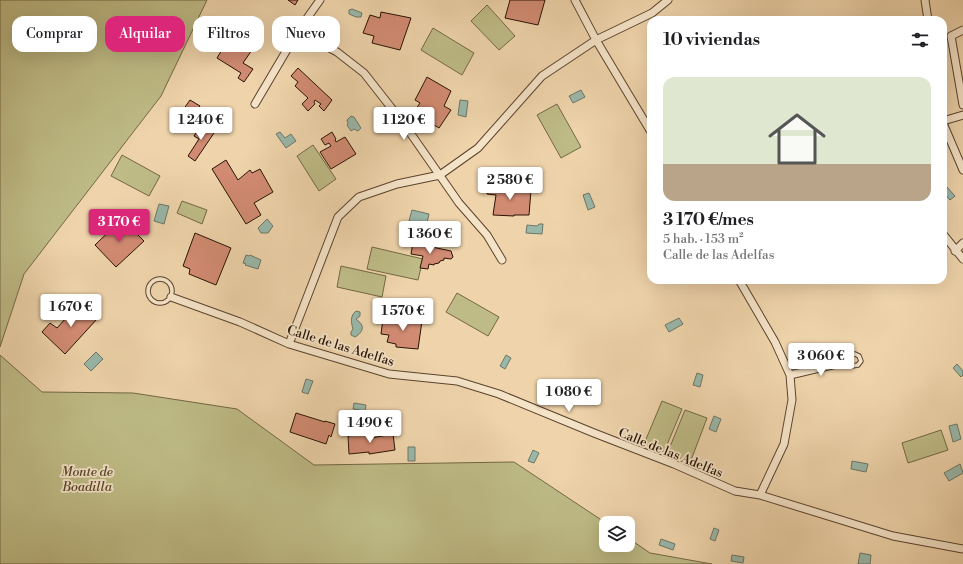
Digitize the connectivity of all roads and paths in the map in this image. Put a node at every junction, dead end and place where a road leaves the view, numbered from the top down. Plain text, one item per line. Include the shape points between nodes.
1 (320, 0) edge
2 (575, 0) edge
3 (668, 0) edge
4 (925, 0) edge
5 (308, 16) edge
6 (927, 16) edge
7 (963, 30) edge
8 (596, 40) junction
9 (285, 52) edge
10 (337, 52) edge
11 (255, 104) dead end
12 (963, 105) edge
13 (963, 115) edge
14 (947, 121) edge
15 (647, 125) edge
16 (947, 132) edge
17 (963, 170) edge
18 (440, 175) junction
19 (947, 240) edge
20 (963, 243) edge
21 (955, 251) junction
22 (963, 259) edge
23 (502, 260) dead end
24 (740, 284) edge
25 (170, 297) junction
26 (289, 344) junction
27 (848, 361) dead end
28 (790, 375) junction
29 (760, 495) junction
30 (963, 549) edge

1 - 5 street
2 - 8 street
3 - 8 street via 652,13
4 - 6 street
7 - 12 street via 951,36
8 - 15 street
8 - 18 street via 542,76 478,148
9 - 11 street
10 - 18 street via 364,73
13 - 14 street
16 - 17 street
18 - 23 street via 459,203 487,235
18 - 26 street via 397,184 359,197 338,217
19 - 21 street
20 - 21 street
21 - 22 street
24 - 28 street via 775,342
25 - 25 lane via 172,288 166,280 155,279 149,285 147,291 152,301 162,303
25 - 26 street, Calle de las Adelfas via 240,322
26 - 29 street, Calle de las Adelfas via 389,374 457,381 499,394 674,464 735,492
27 - 28 street
28 - 29 street via 792,400 784,444
29 - 30 street, Calle de las Adelfas via 893,536

